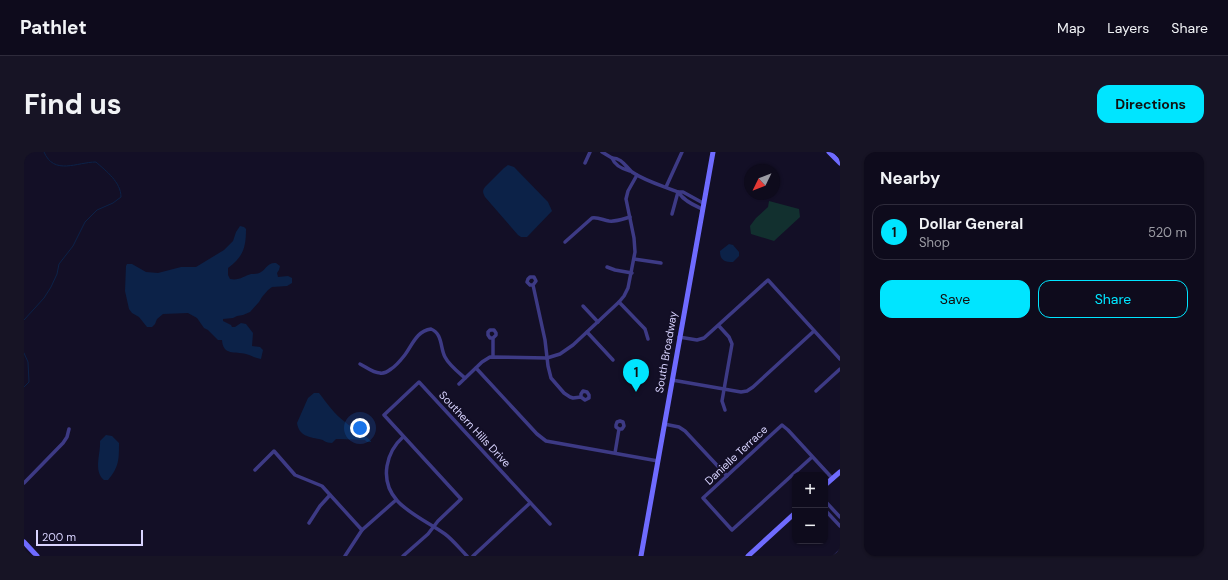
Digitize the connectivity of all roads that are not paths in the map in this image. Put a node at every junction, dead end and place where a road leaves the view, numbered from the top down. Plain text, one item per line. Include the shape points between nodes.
1 (590, 152) edge
2 (602, 152) edge
3 (613, 152) edge
4 (682, 152) edge
5 (713, 152) edge
6 (829, 152) edge
7 (611, 157) junction
8 (584, 163) dead end
9 (840, 163) edge
10 (630, 170) junction
11 (637, 175) junction
12 (666, 187) junction
13 (679, 192) junction
14 (703, 203) junction
15 (702, 209) junction
16 (672, 214) dead end
17 (630, 218) junction
18 (565, 242) dead end
19 (634, 259) junction
20 (661, 263) dead end
21 (607, 267) dead end
22 (632, 273) junction
23 (533, 285) dead end
24 (619, 302) junction
25 (583, 306) dead end
26 (598, 322) junction
27 (719, 326) junction
28 (814, 331) junction
29 (587, 332) junction
30 (493, 338) dead end
31 (679, 338) junction
32 (648, 339) dead end
33 (493, 357) junction
34 (547, 358) junction
35 (840, 359) edge
36 (613, 360) dead end
37 (360, 364) dead end
38 (476, 368) junction
39 (840, 369) edge
40 (465, 378) junction
41 (672, 380) junction
42 (459, 384) dead end
43 (724, 389) junction
44 (816, 391) dead end
45 (580, 397) dead end
46 (725, 410) dead end
47 (664, 424) junction
48 (69, 429) dead end
49 (619, 429) dead end
50 (403, 436) junction
51 (614, 453) junction
52 (812, 457) junction
53 (658, 461) junction
54 (255, 470) dead end
55 (840, 472) edge
56 (727, 476) junction
57 (832, 479) junction
58 (24, 483) edge
59 (828, 483) edge
60 (330, 495) junction
61 (396, 500) junction
62 (530, 503) junction
63 (828, 504) edge
64 (828, 513) edge
65 (792, 516) edge
66 (840, 517) edge
67 (309, 523) dead end
68 (550, 524) dead end
69 (433, 526) junction
70 (840, 526) edge
71 (362, 530) junction
72 (24, 542) edge
73 (840, 551) edge
74 (37, 556) edge
75 (345, 556) edge
76 (403, 556) edge
77 (467, 556) edge
78 (473, 556) edge
79 (641, 556) edge
80 (748, 556) edge
81 (834, 556) edge

1 - 8 street
2 - 7 street
3 - 7 street
4 - 12 street
5 - 14 street, South Broadway
6 - 9 street
7 - 10 street via 622,161
7 - 10 street via 620,167
10 - 11 street
11 - 12 street
11 - 17 street via 626,195
12 - 13 street
13 - 14 street
13 - 15 street via 690,204
13 - 16 street
14 - 15 street, South Broadway
15 - 31 street, South Broadway
17 - 18 street via 614,221 592,218
17 - 19 street via 636,245
19 - 20 street
19 - 22 street
21 - 22 street
22 - 24 street via 628,288
23 - 34 street
24 - 26 street
24 - 32 street via 645,329
25 - 26 street
26 - 29 street
27 - 28 street via 768,280
27 - 31 street via 701,340
27 - 43 street via 732,344
28 - 35 street
28 - 43 street via 750,390 741,392
29 - 34 street via 560,354
29 - 36 street
30 - 33 street
31 - 41 street, South Broadway
33 - 34 street
33 - 38 street via 485,359
34 - 45 street via 552,380 570,397
37 - 40 street via 376,373 386,373 400,361 421,332 431,329 439,336 445,357
38 - 40 street
38 - 51 street via 544,439
39 - 44 street
40 - 42 street
41 - 43 street
41 - 47 street, South Broadway
43 - 46 street via 722,401
47 - 53 street, South Broadway
47 - 56 street via 685,431
48 - 58 street via 63,443
49 - 51 street
50 - 61 street via 391,452 387,468 387,480
50 - 62 street, Southern Hills Drive via 384,415 419,382
50 - 69 street via 461,499
51 - 53 street
52 - 56 street, Danielle Terrace via 782,425
52 - 56 street, Danielle Terrace via 732,530 703,498
52 - 57 street
53 - 79 street, South Broadway
54 - 60 street via 274,451 295,474 318,484
55 - 57 street
57 - 59 street
60 - 67 street
60 - 71 street
61 - 69 street via 406,510
61 - 71 street
62 - 68 street, Southern Hills Drive
62 - 78 street
63 - 66 street
64 - 70 street
65 - 80 street
69 - 76 street via 428,534
69 - 77 street via 450,538
71 - 75 street
72 - 74 street
73 - 81 street

